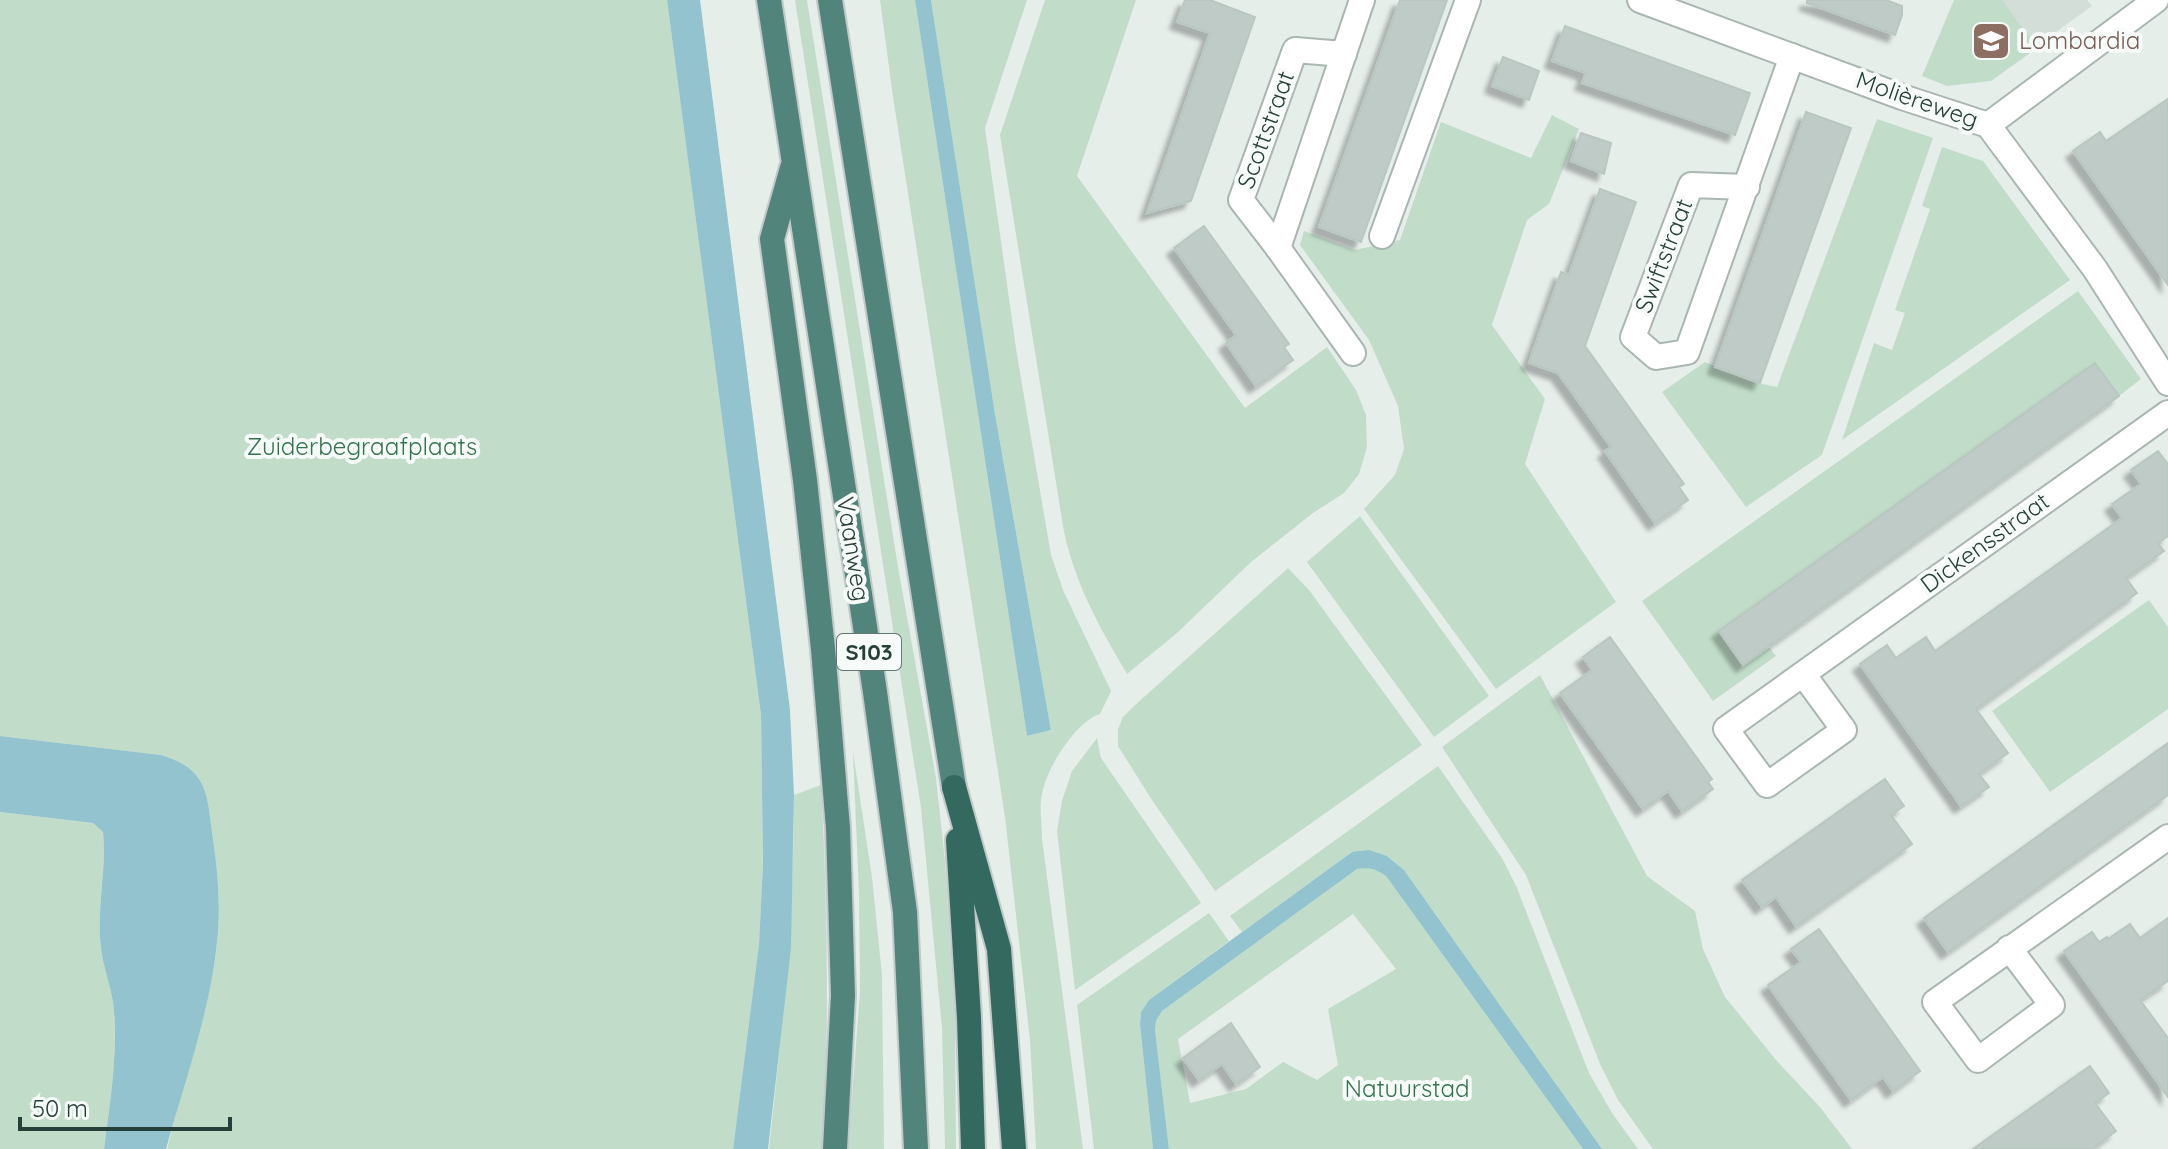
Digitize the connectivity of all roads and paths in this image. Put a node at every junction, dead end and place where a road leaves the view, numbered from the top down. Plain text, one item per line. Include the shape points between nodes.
1 (769, 0) edge
2 (830, 0) edge
3 (1362, 0) edge
4 (1468, 0) edge
5 (1640, 0) edge
6 (2156, 0) edge
7 (1344, 54) junction
8 (1792, 56) junction
9 (1988, 125) junction
10 (794, 158) junction
11 (1747, 187) junction
12 (1382, 236) dead end
13 (1278, 248) junction
14 (1353, 353) dead end
15 (2168, 383) edge
16 (2168, 413) edge
17 (1803, 674) junction
18 (954, 787) junction
19 (2168, 837) edge
20 (2009, 948) junction
21 (1013, 1142) edge
22 (835, 1149) edge
23 (916, 1149) edge
24 (973, 1149) edge

1 - 10 highway, Vaanweg / S103
2 - 18 highway, S103
3 - 7 street, Scottstraat
4 - 12 street
5 - 8 street, Molièreweg
6 - 9 street
7 - 13 street, Scottstraat
7 - 13 street, Scottstraat via 1295,50 1241,200
8 - 9 street, Molièreweg
8 - 11 street, Swiftstraat
9 - 15 street, Molièreweg via 2095,269
10 - 22 highway, S103 via 772,239 808,510 838,828 843,995
10 - 23 highway, Vaanweg / S103 via 905,912
11 - 11 street, Swiftstraat via 1691,185 1633,337 1656,357 1687,352
13 - 14 street, Scottstraat
16 - 17 street, Dickensstraat
17 - 17 street, Dickensstraat via 1844,730 1767,785 1726,729
18 - 21 highway, S103 via 999,949
18 - 24 highway, S103
19 - 20 street
20 - 20 street via 2052,1005 1978,1060 1935,1002

